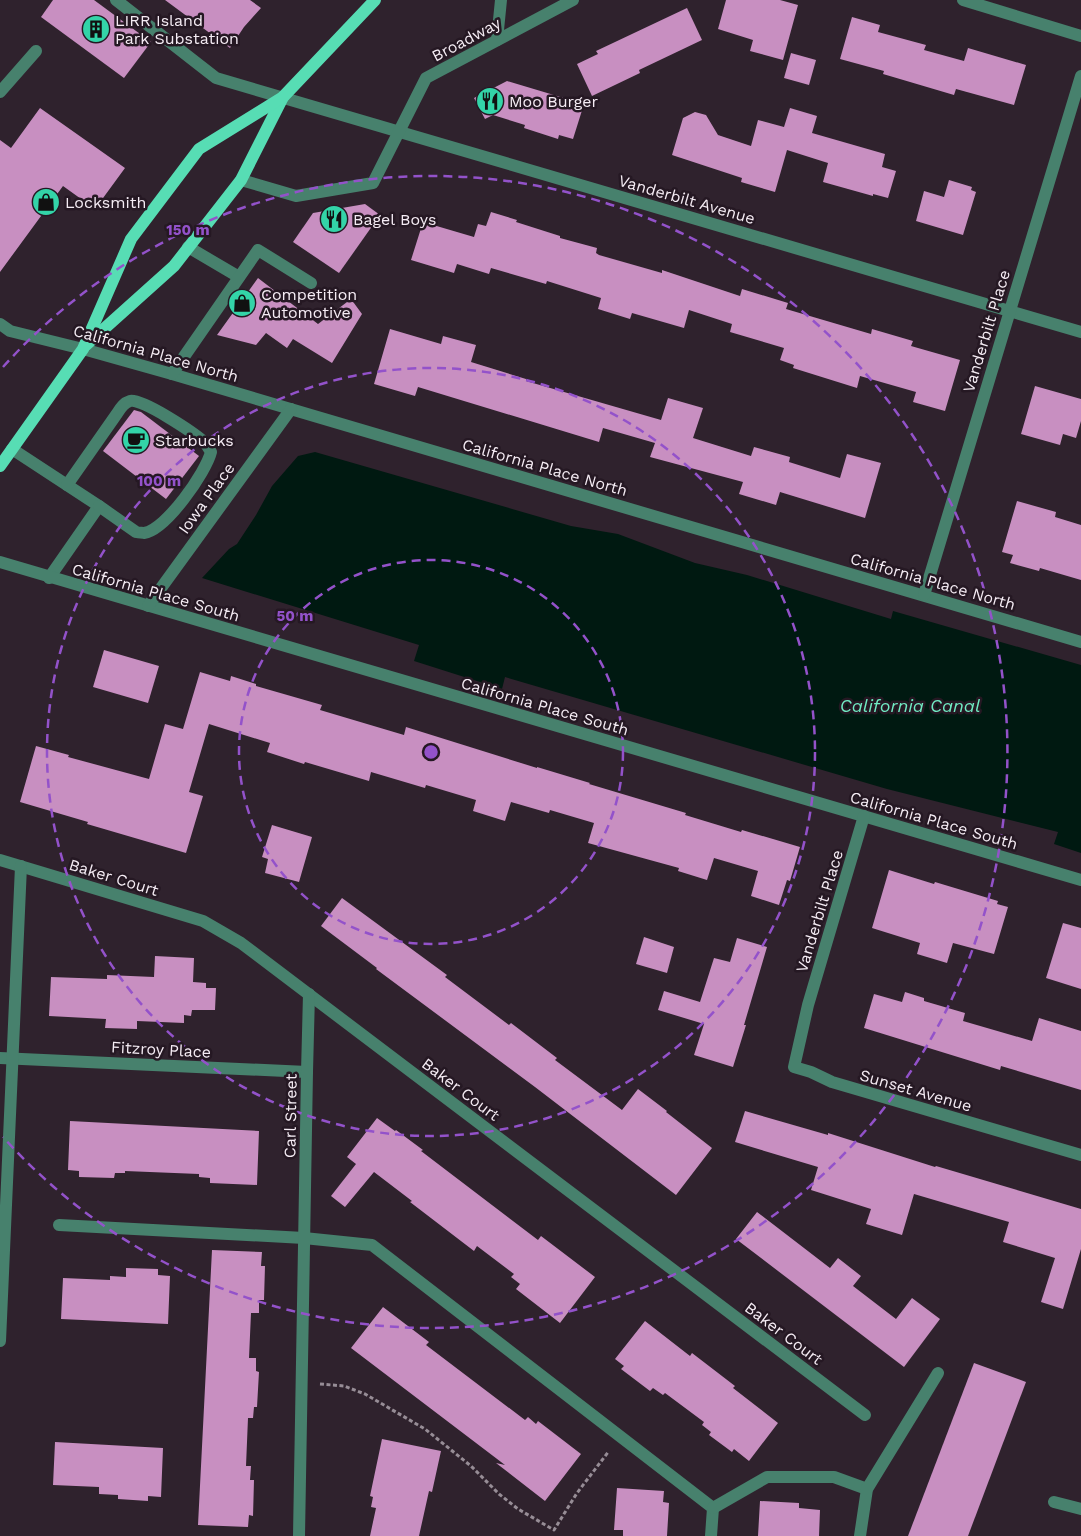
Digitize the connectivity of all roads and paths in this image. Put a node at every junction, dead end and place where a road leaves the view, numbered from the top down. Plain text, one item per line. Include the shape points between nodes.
1 (116, 0) edge
2 (375, 0) edge
3 (501, 0) edge
4 (574, 0) edge
5 (964, 0) edge
6 (1081, 36) edge
7 (497, 40) junction
8 (36, 51) dead end
9 (1081, 76) edge
10 (0, 92) edge
11 (283, 97) junction
12 (398, 132) junction
13 (241, 180) junction
14 (188, 247) junction
15 (239, 278) junction
16 (311, 283) dead end
17 (1009, 310) junction
18 (0, 324) edge
19 (1081, 332) edge
20 (82, 349) junction
21 (172, 374) junction
22 (291, 409) junction
23 (12, 449) junction
24 (0, 466) edge
25 (67, 485) junction
26 (99, 506) junction
27 (0, 562) edge
28 (49, 578) junction
29 (924, 595) junction
30 (148, 606) junction
31 (1081, 642) edge
32 (864, 816) junction
33 (0, 860) edge
34 (21, 866) junction
35 (1081, 880) edge
36 (309, 994) junction
37 (806, 1015) joint
38 (0, 1058) edge
39 (14, 1059) junction
40 (306, 1072) junction
41 (1081, 1155) edge
42 (59, 1225) dead end
43 (304, 1238) junction
44 (0, 1342) edge
45 (938, 1373) dead end
46 (302, 1382) junction
47 (865, 1415) dead end
48 (620, 1436) junction
49 (867, 1489) junction
50 (1054, 1502) dead end
51 (713, 1508) junction
52 (1081, 1509) edge
53 (299, 1536) edge
54 (711, 1536) edge
55 (860, 1536) edge

1 - 11 street, Vanderbilt Avenue via 216,78
2 - 11 main road
3 - 7 street
4 - 7 street, Broadway
5 - 6 street
7 - 12 street, Broadway via 426,78
8 - 10 street
9 - 17 street, Vanderbilt Place
11 - 12 street, Vanderbilt Avenue
11 - 13 main road
11 - 20 main road via 199,149 131,239
12 - 13 street, Broadway via 373,183 296,196
12 - 17 street, Vanderbilt Avenue
13 - 14 main road
14 - 15 street
14 - 20 main road via 174,266
15 - 16 street via 258,250
15 - 21 street
17 - 19 street, Vanderbilt Avenue
17 - 29 street, Vanderbilt Place
18 - 20 street, California Place North via 10,331
20 - 21 street, California Place North
20 - 23 main road
21 - 22 street, California Place North
22 - 29 street, California Place North
22 - 30 street, Iowa Place
23 - 24 main road
23 - 25 street
25 - 26 street
25 - 26 street via 116,414 132,400 160,412 206,443 211,452 208,462 176,510 150,530 136,532
26 - 28 street
27 - 28 street, California Place South
28 - 30 street, California Place South
29 - 31 street, California Place North
30 - 32 street, California Place South
32 - 35 street, California Place South
32 - 37 street, Vanderbilt Place
33 - 34 street, Baker Court
34 - 36 street, Baker Court via 203,921 241,943
34 - 39 street
36 - 40 street, Carl Street
36 - 47 street, Baker Court
37 - 41 street, Sunset Avenue via 794,1067 832,1082
38 - 39 street, Fitzroy Place
39 - 40 street, Fitzroy Place
39 - 44 street
40 - 43 street, Carl Street
42 - 43 street
43 - 46 street, Carl Street
43 - 48 street via 372,1245
45 - 49 street
46 - 48 path via 344,1386 365,1394 418,1425 470,1466 498,1494 554,1530
46 - 53 street, Carl Street
48 - 51 street
49 - 51 street via 834,1477 767,1477
49 - 55 street
50 - 52 street
51 - 54 street

